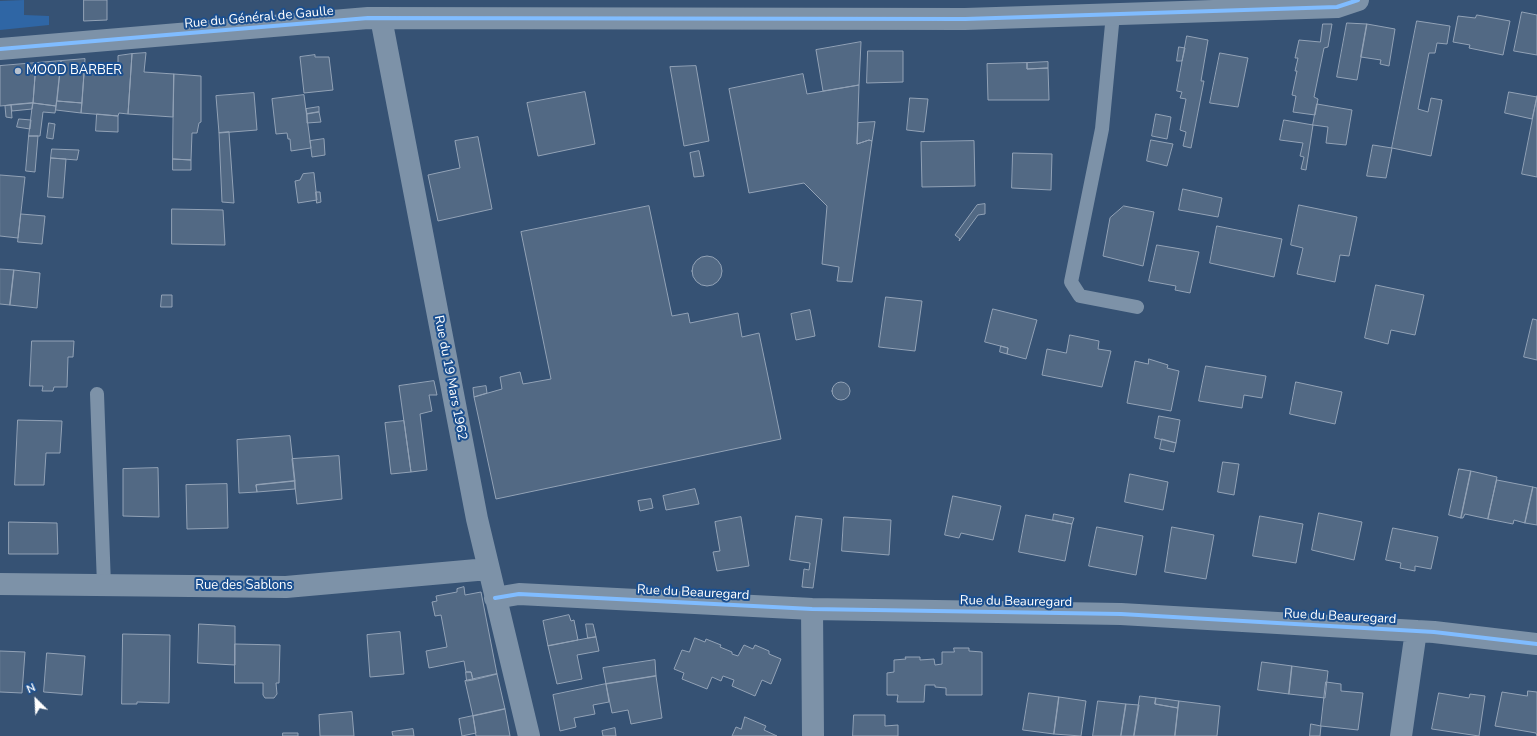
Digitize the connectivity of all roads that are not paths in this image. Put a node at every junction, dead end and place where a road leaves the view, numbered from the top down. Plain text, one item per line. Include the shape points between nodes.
1 (1358, 0) edge
2 (1113, 14) junction
3 (381, 18) junction
4 (0, 50) edge
5 (1137, 307) dead end
6 (97, 394) dead end
7 (488, 569) junction
8 (0, 584) edge
9 (104, 585) junction
10 (495, 598) junction
11 (812, 608) junction
12 (1416, 631) junction
13 (1537, 644) edge
14 (529, 736) edge
15 (813, 736) edge
16 (1401, 736) edge

1 - 2 street, Rue du Général de Gaulle via 1337,7
2 - 3 street, Rue du Général de Gaulle via 965,19
2 - 5 lane via 1102,129 1071,282 1080,296
3 - 4 street, Rue du Général de Gaulle
3 - 7 street, Rue du 19 Mars 1962
6 - 9 lane
7 - 9 street, Rue des Sablons via 286,587
7 - 10 street, Rue du 19 Mars 1962
8 - 9 street, Rue des Sablons
10 - 11 street, Rue du Beauregard via 519,594
10 - 14 street, Rue du 19 Mars 1962
11 - 12 street, Rue du Beauregard via 1121,614
11 - 15 street
12 - 13 street, Rue du Beauregard
12 - 16 street

